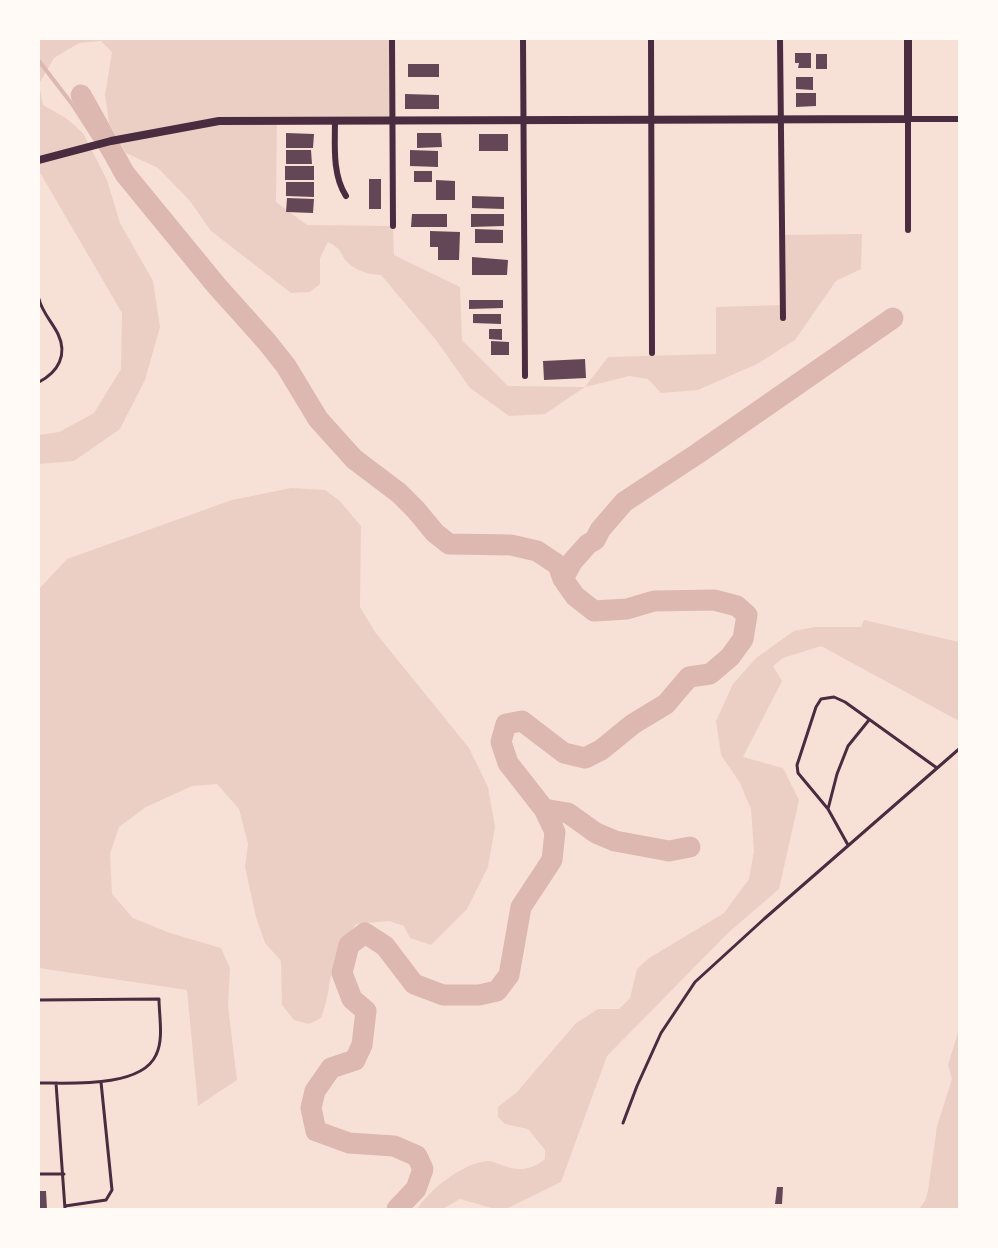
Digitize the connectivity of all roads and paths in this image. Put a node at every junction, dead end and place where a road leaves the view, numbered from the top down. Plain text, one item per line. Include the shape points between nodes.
1 (392, 39) edge
2 (523, 39) edge
3 (651, 39) edge
4 (780, 39) edge
5 (908, 39) edge
6 (652, 119) junction
7 (780, 119) junction
8 (959, 119) edge
9 (335, 120) junction
10 (393, 120) junction
11 (908, 120) junction
12 (523, 121) junction
13 (39, 159) edge
14 (346, 196) dead end
15 (393, 226) dead end
16 (908, 230) dead end
17 (39, 299) edge
18 (783, 318) dead end
19 (652, 353) dead end
20 (525, 376) dead end
21 (39, 382) edge
22 (869, 720) junction
23 (959, 749) edge
24 (937, 768) junction
25 (828, 809) junction
26 (848, 845) junction
27 (39, 1000) edge
28 (101, 1082) junction
29 (39, 1083) edge
30 (56, 1083) junction
31 (623, 1124) dead end
32 (39, 1174) edge
33 (64, 1174) junction
34 (65, 1207) edge

1 - 10 street
2 - 12 street
3 - 6 street
4 - 7 street
5 - 11 street
6 - 7 street
6 - 12 street
6 - 19 street
7 - 11 street
7 - 18 street
8 - 11 street
9 - 10 street
9 - 13 street via 219,121 95,144
9 - 14 street via 336,165
10 - 12 street
10 - 15 street
11 - 16 street
12 - 20 street
17 - 21 lane via 59,336 62,352 59,366
22 - 24 lane
22 - 25 lane via 848,746
22 - 25 lane via 834,697 822,699 816,707 797,765 804,782
23 - 24 lane
24 - 26 lane
25 - 26 lane
26 - 31 lane via 695,982 661,1033
27 - 28 lane via 159,999 160,1042 149,1066
28 - 30 lane
28 - 34 lane via 112,1190 106,1200
29 - 30 lane
30 - 33 lane
32 - 33 lane
33 - 34 lane

